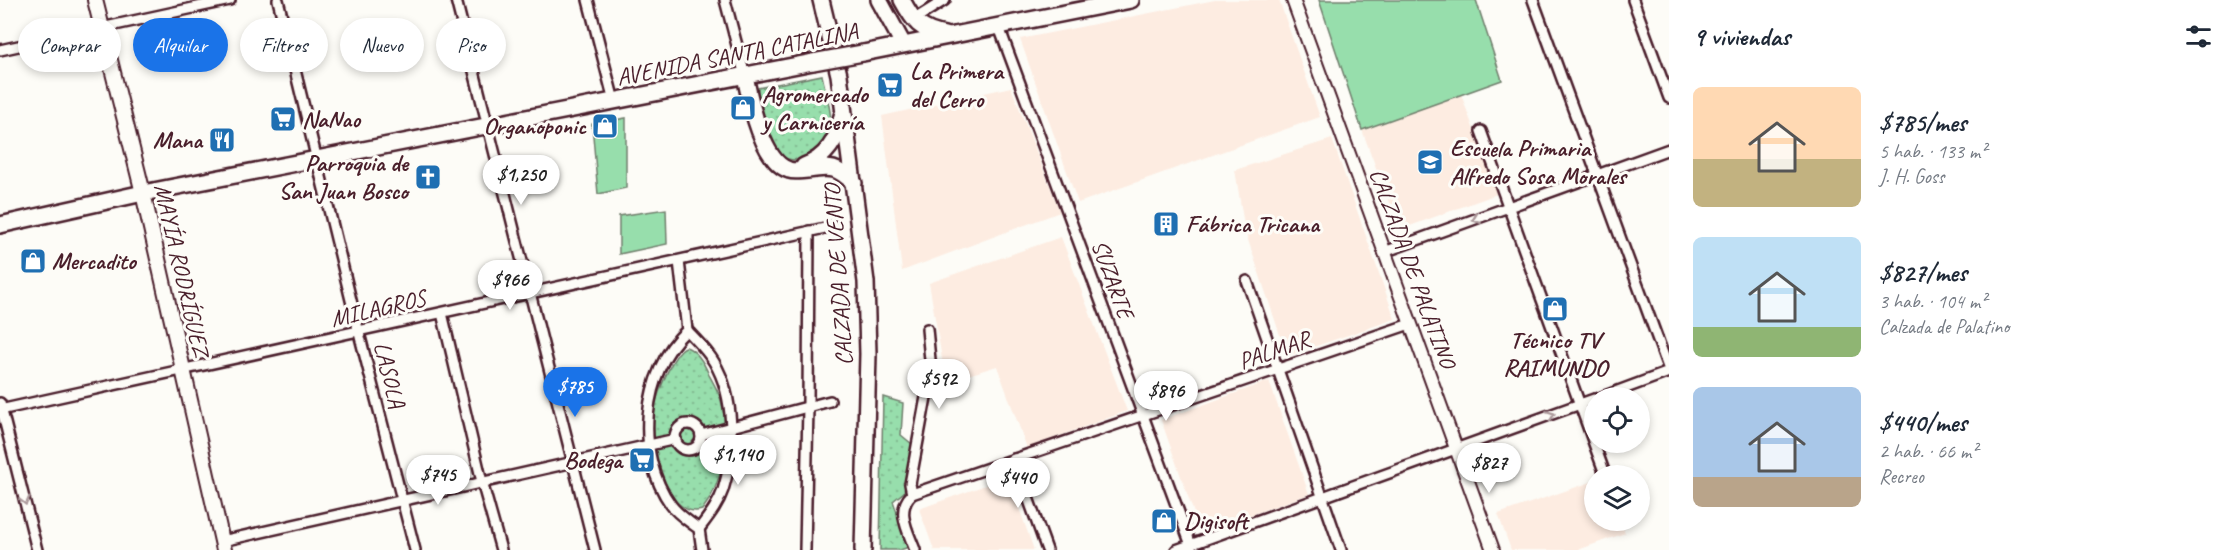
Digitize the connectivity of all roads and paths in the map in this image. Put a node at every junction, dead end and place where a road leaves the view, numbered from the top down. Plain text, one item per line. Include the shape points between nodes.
1 (95, 0) edge
2 (230, 0) edge
3 (278, 0) edge
4 (456, 0) edge
5 (588, 0) edge
6 (725, 0) edge
7 (821, 0) edge
8 (879, 0) edge
9 (902, 0) edge
10 (945, 0) edge
11 (1131, 0) edge
12 (1293, 0) edge
13 (1533, 0) edge
14 (1633, 0) edge
15 (99, 18) edge
16 (913, 21) junction
17 (121, 25) edge
18 (999, 27) junction
19 (950, 36) junction
20 (903, 44) junction
21 (18, 46) edge
22 (0, 50) edge
23 (113, 72) edge
24 (745, 76) junction
25 (1669, 98) edge
26 (614, 101) junction
27 (843, 108) junction
28 (487, 126) junction
29 (1481, 131) dead end
30 (1669, 150) edge
31 (771, 155) junction
32 (318, 159) junction
33 (1597, 175) junction
34 (854, 183) junction
35 (143, 194) junction
36 (1509, 207) junction
37 (0, 225) edge
38 (834, 226) dead end
39 (808, 231) junction
40 (1384, 252) junction
41 (679, 261) junction
42 (1247, 281) dead end
43 (529, 293) junction
44 (442, 313) junction
45 (1410, 324) junction
46 (927, 329) dead end
47 (687, 330) junction
48 (359, 333) junction
49 (1278, 369) junction
50 (1669, 371) edge
51 (182, 372) junction
52 (1626, 387) edge
53 (830, 401) dead end
54 (1584, 403) edge
55 (1580, 404) junction
56 (808, 407) junction
57 (1, 408) edge
58 (1143, 416) junction
59 (730, 428) junction
60 (701, 435) junction
61 (676, 439) junction
62 (650, 446) junction
63 (1456, 449) junction
64 (1014, 459) junction
65 (572, 463) junction
66 (1602, 465) edge
67 (482, 482) junction
68 (912, 494) junction
69 (1322, 497) junction
70 (401, 501) junction
71 (699, 529) junction
72 (223, 545) edge
73 (1191, 545) junction
74 (37, 550) edge
75 (415, 550) edge
76 (501, 550) edge
77 (595, 550) edge
78 (702, 550) edge
79 (805, 550) edge
80 (863, 550) edge
81 (915, 550) edge
82 (1047, 550) edge
83 (1176, 550) edge
84 (1341, 550) edge
85 (1493, 550) edge

1 - 15 main road, MAYÍA RODRÍGUEZ
2 - 17 street
3 - 32 street, LASOLA
4 - 28 street
5 - 26 street
6 - 24 street
7 - 27 main road, CALZADA DE VENTO
8 - 20 main road
9 - 16 main road
10 - 16 street
11 - 18 main road, AVENIDA SANTA CATALINA
12 - 40 street, CALZADA DE PALATINO
13 - 33 street
14 - 25 street
16 - 19 main road via 928,32
16 - 20 main road via 910,37
18 - 19 main road, AVENIDA SANTA CATALINA
18 - 58 street, SUZARTE
19 - 20 main road, AVENIDA SANTA CATALINA
20 - 24 main road, AVENIDA SANTA CATALINA, bridge
21 - 22 street
23 - 35 main road, MAYÍA RODRÍGUEZ
24 - 26 main road, AVENIDA SANTA CATALINA
24 - 31 main road via 763,142
26 - 28 main road, AVENIDA SANTA CATALINA
27 - 31 main road via 835,140 820,158 795,167
27 - 34 main road, CALZADA DE VENTO
28 - 32 main road, AVENIDA SANTA CATALINA
28 - 43 street
29 - 36 street
30 - 33 street
31 - 34 main road via 791,171 832,168
32 - 35 main road, AVENIDA SANTA CATALINA
32 - 48 street, LASOLA
33 - 36 street
33 - 50 street
34 - 80 main road, CALZADA DE VENTO via 866,282 868,354
35 - 37 main road, AVENIDA SANTA CATALINA
35 - 51 main road, MAYÍA RODRÍGUEZ
36 -> 40 street
36 - 55 street
38 - 39 street, MILAGROS
39 - 41 street, MILAGROS
39 - 56 street
40 - 45 street, CALZADA DE PALATINO
41 - 43 street, MILAGROS
41 - 47 street
42 - 49 street
43 - 44 street, MILAGROS
43 - 65 street
44 - 48 street, MILAGROS
44 - 67 street
45 - 49 street, PALMAR
45 - 63 street, CALZADA DE PALATINO
46 - 68 street via 931,370 910,484
47 - 59 street via 720,375
47 - 62 street via 669,352 656,380 647,422
48 - 51 street, MILAGROS
48 - 70 street, LASOLA
49 - 58 street, PALMAR
49 - 69 street
50 - 52 street
51 - 57 street, MILAGROS
51 - 72 main road, MAYÍA RODRÍGUEZ
53 - 56 street
54 - 55 street
63 -> 55 street
55 - 66 street
56 - 59 street
56 - 79 street
57 -> 74 street
58 - 64 street, PALMAR
58 - 73 street, SUZARTE
59 - 60 street
59 - 71 street via 730,457 723,490
60 - 61 street via 693,425 685,425 678,429
60 - 61 street via 699,444 689,450 681,448
61 - 62 street
62 - 65 street
62 - 71 street via 662,490 676,511
63 - 69 street
63 - 85 street, CALZADA DE PALATINO
64 - 68 street, PALMAR
64 - 82 street
65 - 67 street
65 - 77 street
67 - 70 street
67 - 76 street
68 - 81 street via 902,513
69 - 73 street
69 - 84 street
70 - 72 street
70 - 75 street, LASOLA
71 - 78 street
73 - 83 street

